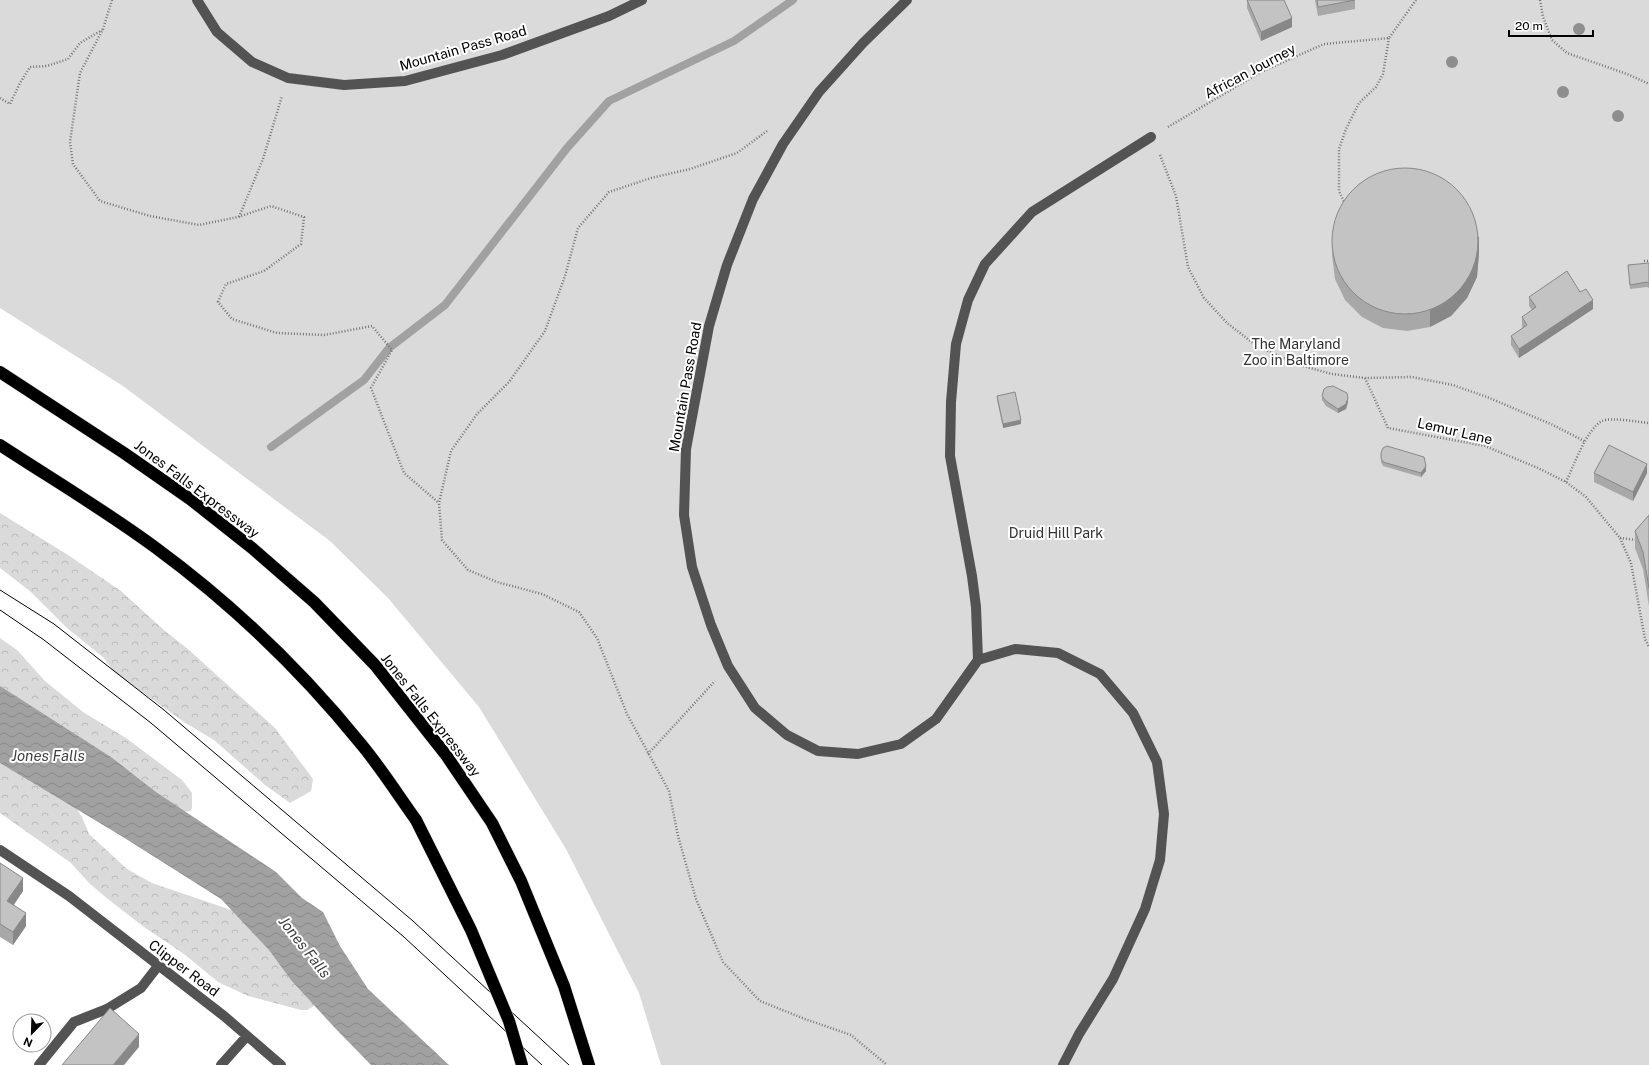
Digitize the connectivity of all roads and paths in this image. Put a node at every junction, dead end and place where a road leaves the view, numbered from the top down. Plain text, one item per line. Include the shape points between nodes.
1 (112, 0) edge
2 (197, 0) edge
3 (642, 0) edge
4 (907, 0) edge
5 (1416, 0) edge
6 (1540, 0) edge
7 (103, 29) junction
8 (1389, 38) junction
9 (288, 78) junction
10 (1649, 84) edge
11 (0, 98) edge
12 (768, 130) dead end
13 (1151, 137) junction
14 (1345, 204) edge
15 (238, 218) junction
16 (1644, 261) dead end
17 (1649, 261) edge
18 (0, 372) edge
19 (1365, 378) junction
20 (1649, 423) edge
21 (1586, 442) junction
22 (0, 445) edge
23 (1566, 482) junction
24 (439, 503) junction
25 (1620, 538) junction
26 (1642, 540) edge
27 (1649, 647) edge
28 (978, 660) junction
29 (728, 666) junction
30 (648, 754) junction
31 (0, 850) edge
32 (158, 966) junction
33 (247, 1036) junction
34 (39, 1065) edge
35 (221, 1065) edge
36 (281, 1065) edge
37 (522, 1065) edge
38 (589, 1065) edge
39 (887, 1065) edge
40 (1063, 1065) edge

1 - 7 path
2 - 9 street, Mountain Pass Road via 217,32 252,62
3 - 9 street, Mountain Pass Road via 609,16 502,55 405,81 344,85
4 - 29 street, Mountain Pass Road via 863,43 819,92 783,144 753,199 727,266 709,326 686,449 684,515 692,567
5 - 8 path
6 - 10 path via 1543,17 1552,40 1567,53
7 - 11 path via 80,43 68,59 47,66 30,67 10,104
7 - 15 path via 80,73 70,142 73,164 100,201 150,216 199,225
8 - 13 path, African Journey via 1324,44 1262,72
8 - 14 path via 1383,74 1376,87 1359,103 1339,149 1339,191
9 - 15 path via 263,159
12 - 24 path via 737,153 609,192 578,228 565,276 545,331 509,382 477,414 451,451
13 - 19 path via 1176,196 1188,267 1204,298 1222,318 1257,346 1299,365 1332,374
13 - 28 street via 1032,212 985,264 968,300 956,344 950,456 972,576
15 - 24 path via 271,206 304,217 301,244 264,271 226,284 218,302 232,319 277,333 324,335 372,326 392,350 371,388 378,408 404,473
16 - 17 path
18 - 38 highway, Jones Falls Expressway via 190,499 314,602 375,665 446,755 492,823 521,881 564,986
19 - 21 path via 1412,377 1453,385 1553,425
19 - 23 path, Lemur Lane via 1388,428 1485,446
20 - 21 path via 1603,421 1591,431
21 - 23 path
22 - 37 highway, bridge via 156,548 214,594 274,649 362,745 416,820 480,950 509,1021
23 - 25 path via 1586,497
24 - 30 path via 442,540 468,570 497,582 542,594 579,612 597,638 627,714
25 - 26 path
25 - 27 path via 1631,563 1645,639
28 - 29 street, Mountain Pass Road via 936,719 901,744 858,754 818,751 787,735 755,708
28 - 40 street via 1015,649 1058,653 1100,674 1133,713 1157,762 1164,814 1160,860 1145,909 1113,979
29 - 30 path
30 - 39 path via 669,791 678,836 696,899 723,962 760,1001 851,1034
31 - 32 street, Clipper Road via 69,896
32 - 33 street, Clipper Road
32 - 34 street via 141,988 107,1009 74,1022
33 - 35 street
33 - 36 street, Clipper Road

